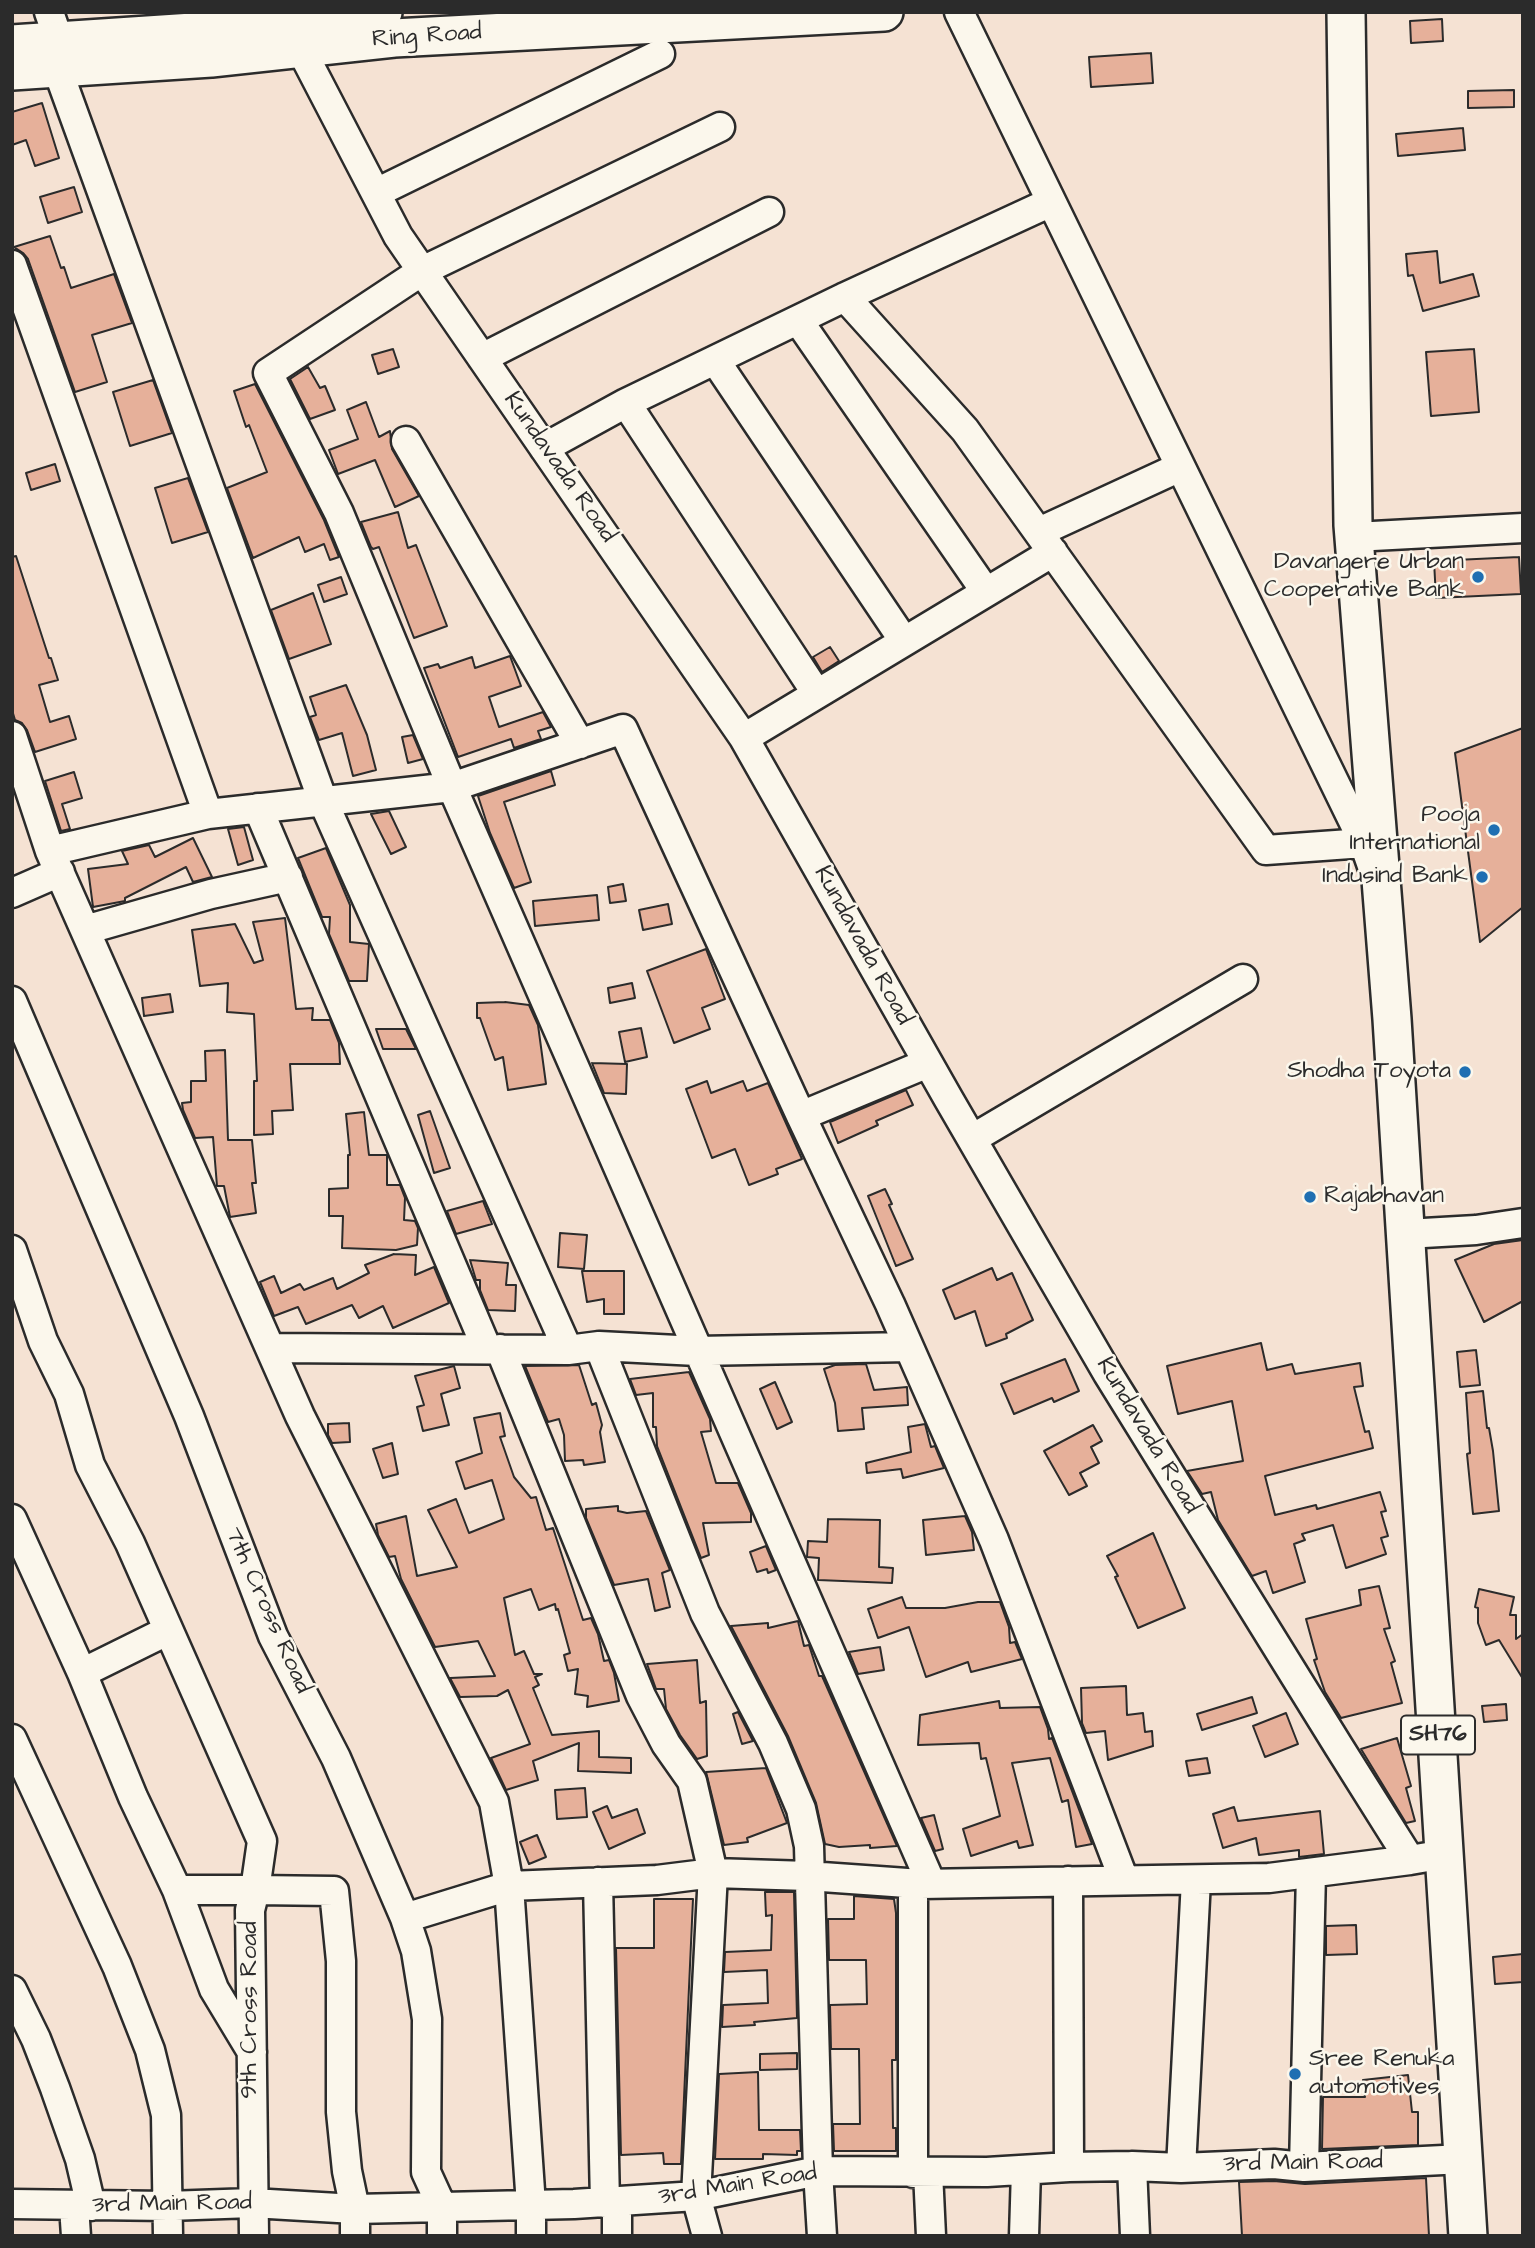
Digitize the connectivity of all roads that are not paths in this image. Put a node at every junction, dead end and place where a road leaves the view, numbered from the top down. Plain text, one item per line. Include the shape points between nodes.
1 (383, 12) edge
2 (884, 12) edge
3 (959, 12) edge
4 (1346, 12) edge
5 (290, 27) edge
6 (55, 40) edge
7 (12, 44) edge
8 (660, 54) dead end
9 (12, 71) edge
10 (720, 127) dead end
11 (376, 193) junction
12 (1051, 202) junction
13 (769, 212) dead end
14 (12, 265) edge
15 (422, 271) junction
16 (845, 297) junction
17 (798, 320) junction
18 (482, 358) junction
19 (715, 360) junction
20 (626, 403) junction
21 (406, 441) dead end
22 (544, 448) junction
23 (1180, 467) junction
24 (1523, 528) edge
25 (1354, 537) junction
26 (1046, 542) junction
27 (986, 592) junction
28 (904, 641) junction
29 (817, 694) junction
30 (12, 736) edge
31 (744, 738) junction
32 (580, 744) junction
33 (452, 787) junction
34 (323, 801) junction
35 (258, 808) junction
36 (208, 814) junction
37 (1364, 843) junction
38 (55, 862) junction
39 (288, 877) junction
40 (12, 893) edge
41 (1383, 899) junction
42 (85, 930) junction
43 (1243, 979) dead end
44 (12, 1001) edge
45 (928, 1063) junction
46 (801, 1116) junction
47 (972, 1139) junction
48 (1523, 1223) edge
49 (1406, 1234) junction
50 (12, 1250) edge
51 (599, 1346) junction
52 (909, 1347) junction
53 (272, 1348) junction
54 (493, 1349) junction
55 (568, 1350) junction
56 (697, 1351) junction
57 (12, 1519) edge
58 (167, 1631) junction
59 (82, 1673) junction
60 (12, 1739) edge
61 (1428, 1857) junction
62 (713, 1873) junction
63 (1311, 1873) junction
64 (808, 1875) junction
65 (1124, 1880) junction
66 (1196, 1880) junction
67 (1068, 1881) junction
68 (598, 1882) junction
69 (922, 1883) junction
70 (509, 1886) junction
71 (177, 1890) junction
72 (255, 1890) junction
73 (405, 1918) junction
74 (12, 1990) edge
75 (252, 2052) junction
76 (1463, 2159) junction
77 (1132, 2166) junction
78 (1304, 2166) junction
79 (1069, 2167) junction
80 (1181, 2168) junction
81 (1026, 2170) junction
82 (818, 2171) junction
83 (920, 2172) junction
84 (695, 2196) junction
85 (253, 2203) junction
86 (611, 2203) junction
87 (12, 2204) edge
88 (531, 2205) junction
89 (83, 2206) junction
90 (168, 2206) junction
91 (442, 2207) junction
92 (355, 2222) edge
93 (76, 2236) edge
94 (168, 2236) edge
95 (254, 2236) edge
96 (442, 2236) edge
97 (531, 2236) edge
98 (617, 2236) edge
99 (707, 2236) edge
100 (822, 2236) edge
101 (930, 2236) edge
102 (1024, 2236) edge
103 (1135, 2236) edge
104 (1468, 2236) edge

1 - 5 main road, Ring Road
2 - 5 main road, Ring Road via 408,37
3 - 12 street
4 - 25 main road, SH76
5 - 6 main road, Ring Road via 211,58
5 - 11 street, Kundavada Road
6 - 7 main road, Ring Road
6 - 9 main road, Ring Road
6 - 34 street
8 - 11 street
10 - 15 street
11 - 15 street, Kundavada Road
12 - 16 street
12 - 23 street
13 - 18 street
14 - 36 street
15 - 18 street, Kundavada Road
15 - 33 street via 268,373 339,513
16 - 17 street
16 - 26 street via 965,430
17 - 19 street
17 - 27 street
18 - 22 street, Kundavada Road
19 - 20 street
19 - 28 street
20 - 22 street
20 - 29 street
21 - 32 street
22 - 31 street, Kundavada Road
23 - 26 street
23 - 37 street
24 - 25 street
25 - 41 main road, SH76
26 - 27 street
26 - 37 street via 1266,850
27 - 28 street
28 - 29 street
29 - 31 street
30 - 38 street
31 - 45 street, Kundavada Road
32 - 33 street
32 - 46 street via 623,729
33 - 34 street
33 - 56 street
34 - 35 street
34 - 55 street
35 - 36 street
35 - 39 street
36 - 38 street
37 - 41 street
38 - 40 street
38 - 42 street
39 - 42 street
39 - 54 street
41 - 49 main road, SH76
42 - 53 street
43 - 47 street
44 - 73 street, 7th Cross Road via 189,1416 273,1636 336,1758
45 - 46 street
45 - 47 street, Kundavada Road
46 - 52 street
47 - 61 street, Kundavada Road via 1108,1374
48 - 49 street
49 - 61 main road, SH76
50 - 58 street via 43,1341 69,1394 90,1465
51 - 55 street
51 - 56 street
51 - 64 street via 705,1613 789,1775 807,1834
52 - 56 street
52 - 65 street via 994,1540
53 - 54 street
53 - 70 street via 300,1416 494,1802
54 - 55 street
54 - 62 street via 641,1696 692,1781
56 - 69 street
57 - 59 street
58 - 59 street
58 - 72 street via 262,1841
59 - 71 street
60 - 90 street via 150,2050 166,2115
61 - 63 street
61 - 76 main road, SH76
62 - 64 street
62 - 68 street
62 - 84 street
63 - 66 street
63 - 78 street
64 - 69 street
64 - 82 street
65 - 66 street
65 - 67 street
66 - 80 street
67 - 69 street
67 - 79 street
68 - 70 street
68 - 86 street
69 - 83 street
70 - 73 street
70 - 88 street
71 - 72 street
71 - 75 street via 214,1989
72 - 75 street, 9th Cross Road via 250,1910
72 - 92 street, 9th Cross Road via 334,1891 341,1961 341,2112
73 - 91 street, 7th Cross Road via 416,1951 427,2019 426,2172
74 - 89 street via 36,2039 80,2159
75 - 85 street, 9th Cross Road
76 - 78 street, 3rd Main Road
76 - 104 main road, SH76
77 - 79 street, 3rd Main Road
77 - 80 street, 3rd Main Road
77 - 103 street
78 - 80 street, 3rd Main Road
79 - 81 street, 3rd Main Road
81 - 83 street, 3rd Main Road
81 - 102 street
82 - 83 street, 3rd Main Road
82 - 84 street, 3rd Main Road
82 - 100 street
83 - 101 street
84 - 86 street, 3rd Main Road
84 - 99 street
85 - 90 street, 3rd Main Road
85 - 92 street, 3rd Main Road
85 - 95 street, 9th Cross Road
86 - 88 street, 3rd Main Road
86 - 98 street
87 - 89 street, 3rd Main Road
88 - 91 street, 3rd Main Road
88 - 97 street
89 - 90 street, 3rd Main Road
89 - 93 street
90 - 94 street
91 - 92 street, 3rd Main Road
91 - 96 street, 7th Cross Road

